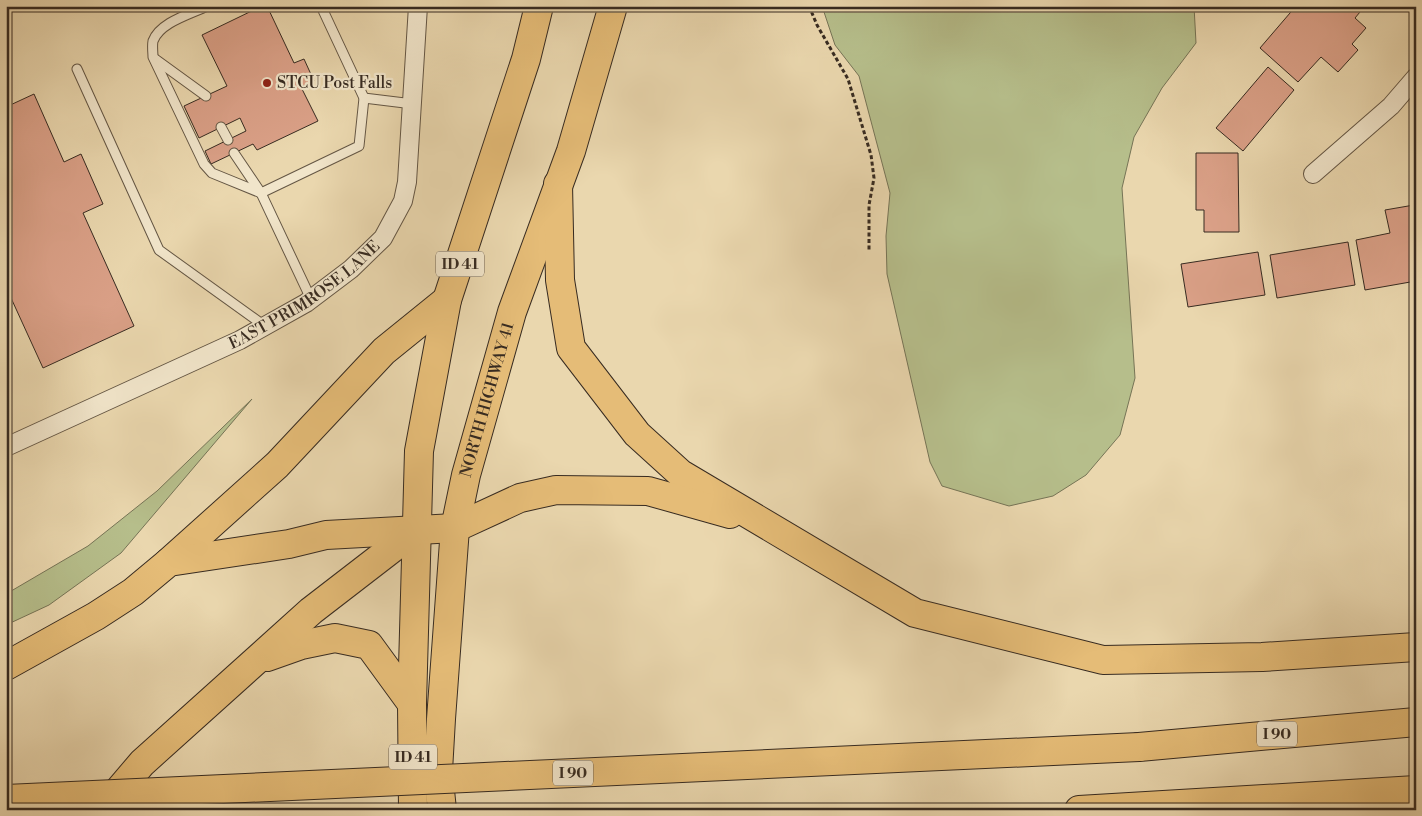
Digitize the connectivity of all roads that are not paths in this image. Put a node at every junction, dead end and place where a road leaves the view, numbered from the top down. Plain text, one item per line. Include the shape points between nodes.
1 (207, 6) edge
2 (321, 6) edge
3 (418, 6) edge
4 (539, 6) edge
5 (614, 6) edge
6 (153, 58) junction
7 (77, 69) dead end
8 (1416, 77) edge
9 (206, 96) dead end
10 (364, 98) junction
11 (412, 104) junction
12 (221, 127) dead end
13 (228, 140) dead end
14 (234, 153) dead end
15 (1314, 174) dead end
16 (558, 184) junction
17 (261, 193) junction
18 (311, 299) junction
19 (448, 300) junction
20 (266, 327) junction
21 (6, 447) edge
22 (768, 525) junction
23 (455, 528) junction
24 (416, 530) junction
25 (169, 562) junction
26 (1416, 646) edge
27 (254, 662) junction
28 (6, 666) edge
29 (412, 704) junction
30 (1416, 722) edge
31 (1416, 790) edge
32 (6, 798) edge
33 (102, 810) edge
34 (413, 810) edge
35 (442, 810) edge
36 (1080, 810) edge

1 - 6 lane via 159,32 153,42
2 - 10 lane
3 - 11 street, EAST PRIMROSE LANE
4 - 19 main road, ID 41 via 526,59
5 - 16 main road, NORTH HIGHWAY 41 / ID 41
6 - 9 lane
6 - 17 lane via 204,164 212,173
7 - 20 lane via 160,250
8 - 15 street via 1391,106
10 - 11 lane
10 - 17 lane via 359,146
11 - 18 street, EAST PRIMROSE LANE via 407,182 395,220 370,253
12 - 13 lane
14 - 17 lane
16 - 22 main road via 560,280 571,348 637,434 681,474
16 - 23 main road, NORTH HIGHWAY 41 / ID 41 via 512,312 466,475
17 - 18 lane
18 - 20 street, EAST PRIMROSE LANE
19 - 24 main road, ID 41 via 418,451
19 - 25 main road via 384,351 277,465
20 - 21 street, EAST PRIMROSE LANE
22 - 23 main road via 648,491 556,490 520,498
22 - 26 main road via 915,613 1103,660 1262,657
23 - 24 main road
23 - 35 main road, NORTH HIGHWAY 41 / ID 41 via 438,770
24 - 25 main road via 326,534 289,544
24 - 27 main road via 311,611
24 - 29 main road, ID 41
25 - 28 main road via 133,592 96,616
27 - 29 main road via 301,645 335,638 369,645
27 - 33 main road via 142,763
29 - 34 main road, ID 41
30 - 32 main road, I 90, bridge via 1139,747
31 - 36 main road

